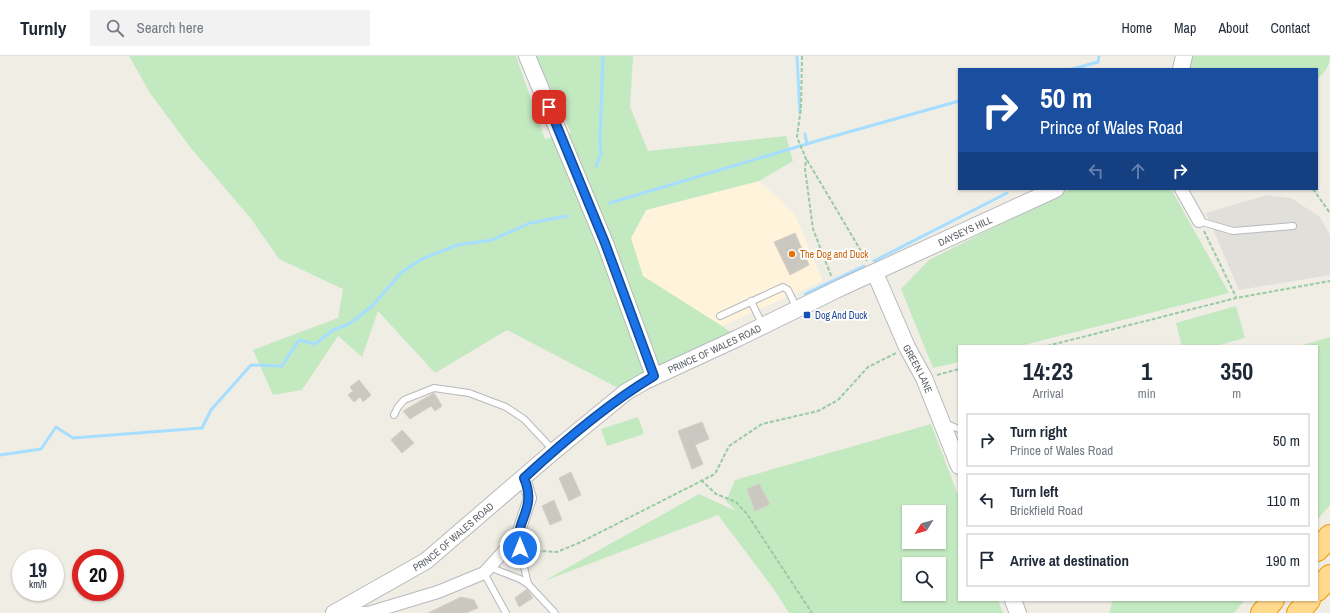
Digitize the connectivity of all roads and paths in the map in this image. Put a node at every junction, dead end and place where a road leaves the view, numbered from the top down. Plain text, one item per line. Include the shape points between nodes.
1 (527, 56) edge
2 (802, 56) edge
3 (1184, 56) edge
4 (1181, 68) edge
5 (806, 159) junction
6 (1054, 190) edge
7 (1182, 190) edge
8 (1314, 190) edge
9 (1330, 213) edge
10 (1199, 221) junction
11 (1293, 226) dead end
12 (874, 273) junction
13 (832, 278) dead end
14 (1330, 281) edge
15 (1236, 298) junction
16 (751, 301) junction
17 (797, 309) junction
18 (720, 316) dead end
19 (763, 326) junction
20 (1051, 345) edge
21 (907, 347) junction
22 (958, 369) edge
23 (654, 376) junction
24 (924, 378) junction
25 (394, 415) dead end
26 (941, 421) junction
27 (958, 429) edge
28 (554, 451) junction
29 (958, 464) edge
30 (524, 478) junction
31 (701, 480) junction
32 (1330, 536) edge
33 (517, 537) junction
34 (1318, 549) edge
35 (487, 570) junction
36 (1330, 576) edge
37 (528, 584) junction
38 (1318, 589) edge
39 (1013, 601) edge
40 (1273, 601) edge
41 (1308, 601) edge
42 (335, 613) edge
43 (506, 613) edge
44 (555, 613) edge
45 (812, 613) edge
46 (1018, 613) edge
47 (1262, 613) edge
48 (1298, 613) edge

1 - 23 street via 605,243
2 - 5 path via 801,107 797,137
3 - 4 street
5 - 12 path
5 - 13 path via 813,229
6 - 12 street, DAYSEYS HILL
7 - 10 street
8 - 9 path
10 - 11 lane via 1233,231
10 - 15 path
12 - 17 street, PRINCE OF WALES ROAD
12 - 21 street, GREEN LANE
14 - 15 path
15 - 20 path
16 - 17 lane via 784,287
16 - 18 lane
16 - 19 lane
17 - 19 street, PRINCE OF WALES ROAD
19 - 23 street, PRINCE OF WALES ROAD
21 - 24 street, GREEN LANE
21 - 31 path via 868,367 838,400 818,411 762,424 729,446 715,474
22 - 24 path
23 - 28 street, PRINCE OF WALES ROAD via 626,392
24 - 26 street, GREEN LANE
25 - 28 lane via 404,400 434,388 469,394 506,407 524,419
26 - 27 lane
26 - 29 street, GREEN LANE
28 - 30 street, PRINCE OF WALES ROAD
30 - 33 street via 530,498
30 - 42 street, PRINCE OF WALES ROAD via 426,561
31 - 33 path via 557,552 540,551
31 - 45 path via 716,494 736,502 747,514
32 - 34 highway
33 - 35 street
33 - 37 lane
35 - 37 lane
35 - 42 street via 438,592 368,613
35 - 43 lane
36 - 38 highway
37 - 44 lane
39 - 46 street
40 - 47 highway
41 - 48 highway

